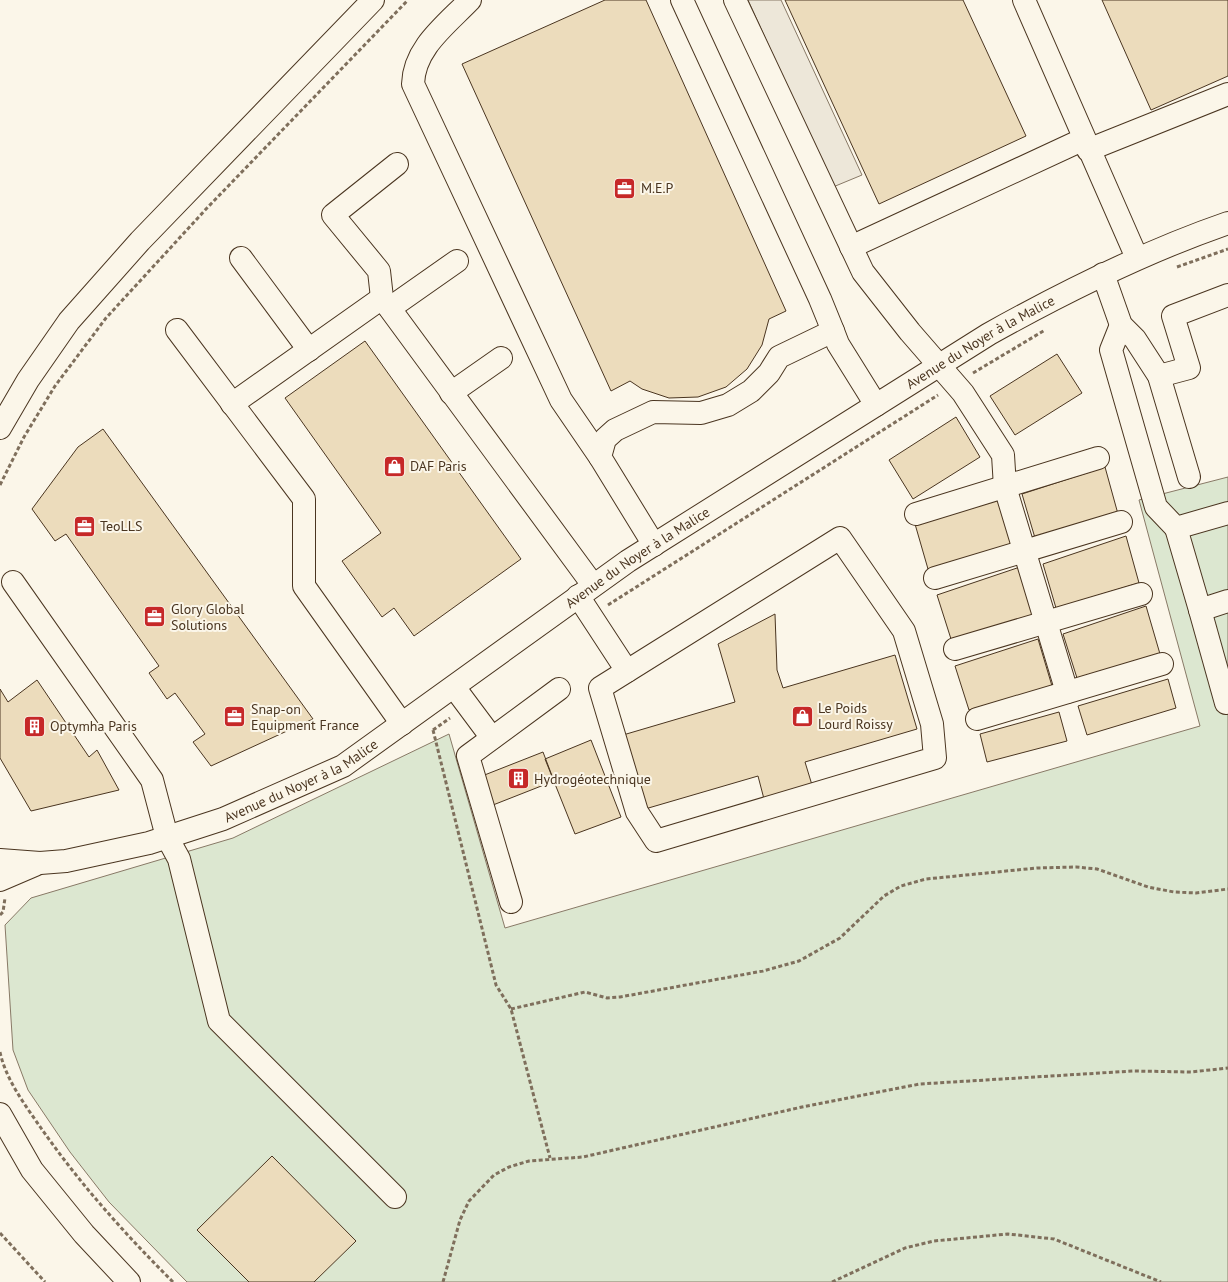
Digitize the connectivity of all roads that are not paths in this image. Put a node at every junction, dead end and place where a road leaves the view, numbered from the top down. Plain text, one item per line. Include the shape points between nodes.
1 (373, 0) edge
2 (470, 0) edge
3 (682, 0) edge
4 (735, 0) edge
5 (1024, 0) edge
6 (1228, 94) edge
7 (1086, 144) junction
8 (398, 164) dead end
9 (1228, 223) edge
10 (851, 247) junction
11 (241, 258) dead end
12 (1137, 258) junction
13 (457, 261) dead end
14 (1103, 274) junction
15 (1228, 296) edge
16 (386, 303) junction
17 (1121, 325) junction
18 (177, 330) dead end
19 (833, 331) junction
20 (309, 350) junction
21 (501, 358) dead end
22 (940, 365) junction
23 (1159, 376) junction
24 (451, 393) junction
25 (232, 404) junction
26 (876, 405) junction
27 (0, 428) edge
28 (600, 457) junction
29 (1098, 458) dead end
30 (1189, 477) dead end
31 (1005, 487) junction
32 (1228, 513) edge
33 (916, 514) dead end
34 (1121, 522) dead end
35 (1176, 528) junction
36 (654, 545) junction
37 (1024, 551) junction
38 (935, 578) dead end
39 (14, 582) dead end
40 (585, 590) junction
41 (1141, 594) dead end
42 (1228, 601) edge
43 (1200, 610) junction
44 (1046, 622) junction
45 (955, 649) dead end
46 (1162, 664) dead end
47 (627, 671) junction
48 (454, 687) junction
49 (559, 689) dead end
50 (1067, 692) junction
51 (1226, 702) dead end
52 (977, 719) dead end
53 (402, 724) junction
54 (492, 738) junction
55 (167, 837) junction
56 (0, 860) edge
57 (40, 863) junction
58 (0, 880) edge
59 (511, 902) dead end
60 (0, 1114) edge
61 (395, 1197) dead end
62 (128, 1282) edge

1 - 27 street via 140,240 69,321
2 - 28 street via 422,50 413,69 412,84 561,400
3 - 19 street
4 - 10 street
5 - 7 street
6 - 7 street
7 - 10 street
7 - 12 street
8 - 16 street via 333,215 379,271
9 - 12 street, Avenue du Noyer à la Malice
10 - 22 street via 863,272
11 - 20 street
12 - 14 street, Avenue du Noyer à la Malice
13 - 16 street
14 - 17 street
14 - 22 street, Avenue du Noyer à la Malice via 1046,302
15 - 23 street via 1173,316 1189,368
16 - 20 street
16 - 24 street
17 - 23 street via 1136,339
17 - 35 street via 1112,350 1156,507
18 - 25 street
19 - 26 street
19 - 28 street via 780,357 763,379 728,405 701,413 653,412 615,430 606,439
20 - 25 street
21 - 24 street
22 - 26 street, Avenue du Noyer à la Malice
22 - 31 street via 956,383 1003,455
23 - 30 street
24 - 40 street
25 - 53 street via 304,499 304,586
26 - 36 street, Avenue du Noyer à la Malice
28 - 36 street
29 - 31 street
31 - 33 street
31 - 37 street
32 - 35 street
34 - 37 street
35 - 43 street
36 - 40 street, Avenue du Noyer à la Malice
37 - 38 street
37 - 44 street
39 - 55 street via 152,780
40 - 47 street via 591,616
40 - 48 street, Avenue du Noyer à la Malice
41 - 44 street
42 - 43 street
43 - 51 street
44 - 45 street
44 - 50 street
46 - 50 street
47 - 47 street via 840,538 904,631 932,724 935,758 656,841 637,812 600,688
48 - 53 street, Avenue du Noyer à la Malice
48 - 54 street
49 - 54 street
50 - 52 street
53 - 55 street, Avenue du Noyer à la Malice via 343,766 223,819
54 - 59 street via 468,756
55 - 57 street, Avenue du Noyer à la Malice via 66,861
55 - 61 street via 179,859 219,1021
56 - 57 street
57 - 58 street
60 - 62 street via 32,1170

